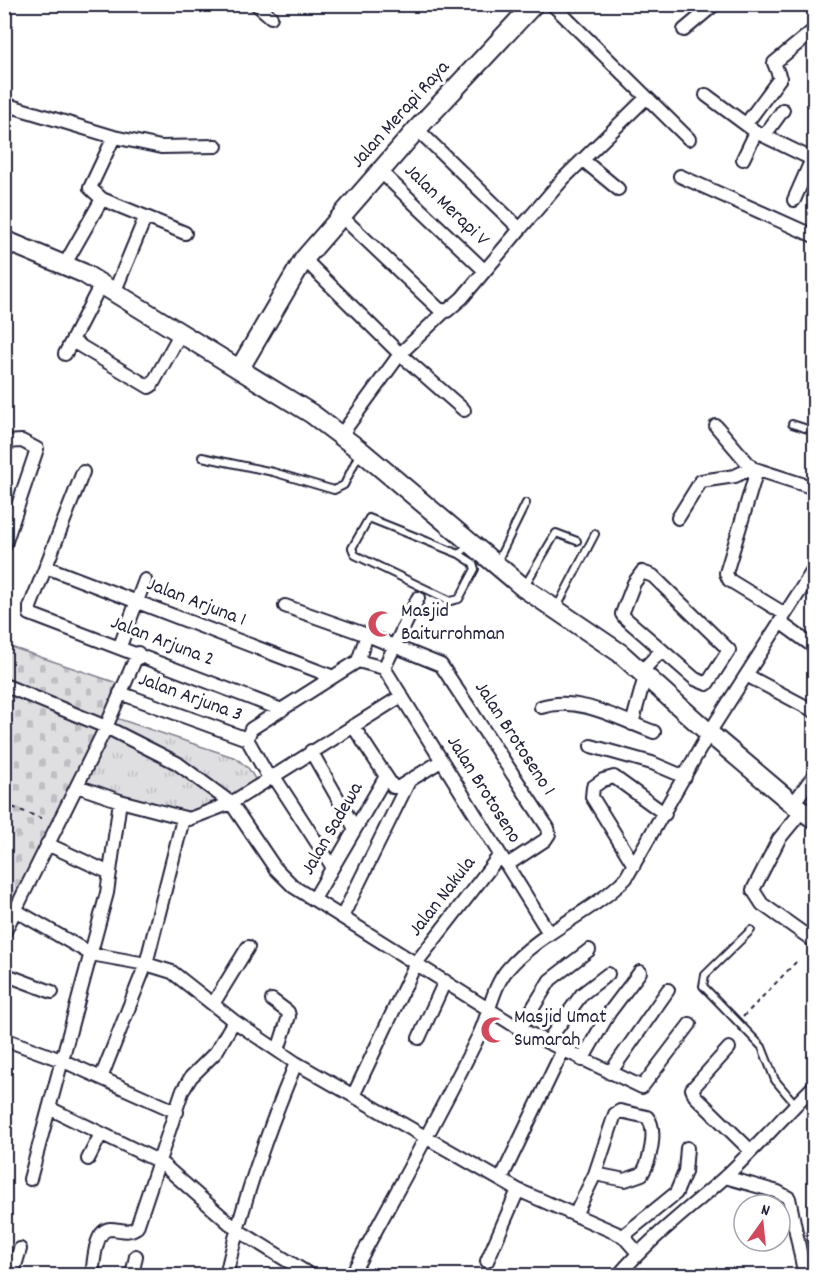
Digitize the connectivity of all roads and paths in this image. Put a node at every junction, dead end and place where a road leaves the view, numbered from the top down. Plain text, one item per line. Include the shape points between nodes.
1 (256, 4) edge
2 (534, 4) edge
3 (552, 4) edge
4 (715, 4) edge
5 (271, 17) dead end
6 (684, 30) dead end
7 (814, 30) edge
8 (706, 95) dead end
9 (646, 98) junction
10 (4, 104) edge
11 (783, 110) dead end
12 (417, 129) junction
13 (755, 130) junction
14 (114, 137) junction
15 (689, 140) dead end
16 (216, 146) dead end
17 (584, 159) junction
18 (743, 159) dead end
19 (813, 159) edge
20 (380, 171) junction
21 (680, 176) dead end
22 (618, 189) dead end
23 (102, 199) junction
24 (794, 200) dead end
25 (341, 216) junction
26 (145, 218) junction
27 (520, 229) junction
28 (185, 232) dead end
29 (814, 236) edge
30 (4, 240) edge
31 (304, 259) junction
32 (65, 264) junction
33 (484, 270) junction
34 (108, 289) junction
35 (445, 311) junction
36 (180, 334) junction
37 (72, 341) junction
38 (65, 354) dead end
39 (400, 354) junction
40 (240, 368) junction
41 (465, 410) dead end
42 (792, 424) dead end
43 (716, 426) dead end
44 (814, 431) edge
45 (341, 435) junction
46 (4, 442) edge
47 (361, 451) junction
48 (202, 457) dead end
49 (755, 469) junction
50 (83, 472) dead end
51 (814, 488) edge
52 (526, 503) dead end
53 (678, 518) dead end
54 (595, 534) dead end
55 (577, 541) dead end
56 (4, 548) edge
57 (465, 549) junction
58 (495, 565) junction
59 (46, 567) junction
60 (813, 576) edge
61 (145, 580) dead end
62 (524, 588) junction
63 (418, 598) dead end
64 (137, 600) junction
65 (285, 606) dead end
66 (555, 610) junction
67 (783, 618) junction
68 (367, 634) junction
69 (120, 646) junction
70 (395, 646) junction
71 (814, 647) edge
72 (662, 650) junction
73 (138, 653) junction
74 (357, 661) junction
75 (384, 669) junction
76 (643, 674) junction
77 (331, 676) junction
78 (748, 676) junction
79 (4, 685) edge
80 (120, 693) junction
81 (400, 697) junction
82 (541, 707) dead end
83 (282, 710) junction
84 (814, 711) edge
85 (632, 724) junction
86 (353, 726) junction
87 (106, 727) junction
88 (654, 732) dead end
89 (709, 733) junction
90 (247, 739) junction
91 (591, 746) dead end
92 (311, 751) junction
93 (441, 761) junction
94 (814, 775) edge
95 (271, 777) junction
96 (685, 777) junction
97 (385, 778) junction
98 (409, 781) junction
99 (77, 786) junction
100 (120, 801) junction
101 (231, 803) junction
102 (4, 804) edge
103 (803, 812) edge
104 (665, 814) junction
105 (183, 819) junction
106 (57, 825) junction
107 (354, 827) junction
108 (47, 844) junction
109 (503, 860) junction
110 (634, 865) junction
111 (332, 866) junction
112 (110, 873) junction
113 (314, 899) junction
114 (15, 910) junction
115 (342, 917) junction
116 (751, 930) dead end
117 (4, 933) edge
118 (549, 933) junction
119 (814, 941) edge
120 (248, 947) dead end
121 (589, 950) dead end
122 (90, 954) junction
123 (796, 962) dead end
124 (416, 963) junction
125 (146, 964) junction
126 (640, 972) dead end
127 (4, 974) edge
128 (608, 974) dead end
129 (445, 981) junction
130 (668, 990) dead end
131 (52, 992) dead end
132 (272, 1000) dead end
133 (213, 1004) junction
134 (490, 1012) junction
135 (234, 1021) junction
136 (690, 1024) dead end
137 (737, 1024) junction
138 (520, 1029) junction
139 (419, 1038) dead end
140 (4, 1039) edge
141 (546, 1042) junction
142 (729, 1048) dead end
143 (278, 1050) junction
144 (563, 1050) junction
145 (61, 1060) junction
146 (582, 1060) junction
147 (296, 1063) junction
148 (610, 1073) junction
149 (101, 1077) junction
150 (814, 1086) edge
151 (354, 1094) junction
152 (796, 1105) junction
153 (49, 1108) junction
154 (177, 1112) junction
155 (102, 1134) junction
156 (426, 1135) junction
157 (687, 1148) dead end
158 (750, 1150) junction
159 (88, 1160) dead end
160 (160, 1162) junction
161 (595, 1174) junction
162 (724, 1177) junction
163 (30, 1179) dead end
164 (501, 1179) junction
165 (518, 1190) junction
166 (574, 1215) junction
167 (236, 1229) junction
168 (623, 1236) junction
169 (21, 1249) dead end
170 (638, 1253) junction
171 (136, 1256) dead end
172 (487, 1261) dead end
173 (12, 1275) edge
174 (92, 1275) edge
175 (132, 1275) edge
176 (225, 1275) edge
177 (312, 1275) edge
178 (351, 1275) edge
179 (618, 1275) edge
180 (805, 1275) edge

1 - 5 street
2 - 12 street, Jalan Merapi Raya
3 - 9 street
4 - 6 street
7 - 13 street via 774,63 780,78
8 - 13 street
9 - 15 street
9 - 17 street
10 - 14 street
11 - 13 street
12 - 20 street, Jalan Merapi Raya
12 - 27 street
13 - 18 street
13 - 19 street
14 - 16 street via 161,147
14 - 23 street via 90,186
17 - 22 street
17 - 27 street
19 - 24 street
20 - 25 street, Jalan Merapi Raya
20 - 33 street, Jalan Merapi V
21 - 29 street
23 - 26 street
23 - 32 street
25 - 31 street, Jalan Merapi Raya
25 - 35 street via 416,289
26 - 28 street
26 - 34 street
27 - 33 street
30 - 32 street
31 - 39 street
31 - 40 street, Jalan Merapi Raya
32 - 34 street
33 - 35 street via 462,298
34 - 36 street
34 - 37 street
35 - 39 street
36 - 37 street via 149,387
36 - 40 street
37 - 38 street
39 - 41 street
39 - 45 street
40 - 45 street
42 - 44 lane
43 - 49 street
45 - 47 street
46 - 56 street via 22,441 37,449
47 - 48 lane via 338,490
47 - 57 street
49 - 51 street
49 - 53 street via 701,481
49 - 67 street via 726,573 729,580
50 - 59 street
52 - 58 lane
54 - 66 lane
55 - 62 lane via 556,533
57 - 57 lane via 475,568 459,599 451,601 355,555 352,548 369,518
57 - 58 street
58 - 62 street
59 - 64 street, Jalan Arjuna 1
59 - 69 street, Jalan Arjuna 2 via 29,610
60 - 67 street
61 - 64 street
62 - 66 street
63 - 70 street
64 - 69 street
64 - 77 street, Jalan Arjuna 1
65 - 68 street
66 - 76 street via 613,648
67 - 71 street
67 - 78 street
68 - 70 street
68 - 74 street
69 - 73 street, Jalan Arjuna 2
70 - 75 street
70 - 109 street, Jalan Brotoseno 1 via 444,667 548,828 544,840
72 - 72 street via 694,679 707,684 729,650 653,576 642,572 622,614
72 - 76 street
73 - 80 street
73 - 83 street, Jalan Arjuna 2
74 - 75 street
74 - 77 street
75 - 81 street, Jalan Brotoseno
76 - 85 street
76 - 89 street
77 - 83 street
78 - 84 street
78 - 89 street
79 - 87 street
80 - 87 street
80 - 90 street, Jalan Arjuna 3
81 - 86 street
81 - 93 street, Jalan Brotoseno
82 - 85 street via 562,702 577,704
83 - 90 street via 255,726
85 - 88 street
86 - 92 street
86 - 97 street
87 - 99 street
87 - 101 street via 177,763
89 - 96 street
89 - 103 street
90 - 95 street
91 - 96 street via 645,760
92 - 95 street
92 - 107 street
93 - 98 street
93 - 109 street, Jalan Brotoseno
94 - 103 street
95 - 101 street
95 - 111 street
96 - 104 street
97 - 98 street via 396,788
97 - 107 street, Jalan Sadewa
98 - 115 street
99 - 100 street
99 - 106 street
100 - 105 street
100 - 112 street
101 - 105 street
101 - 113 street via 275,868 294,887
102 - 106 path
103 - 119 street via 779,839 753,890 762,904
104 - 110 street
104 - 110 street via 614,777 593,787 592,797
105 - 125 street
106 - 108 street
107 - 111 street, Jalan Sadewa
108 - 112 street
108 - 114 street
109 - 118 street, Jalan Brotoseno
109 - 124 street, Jalan Nakula
110 - 118 street via 615,890
111 - 113 street, Jalan Sadewa
112 - 122 street
113 - 115 street
114 - 117 street
114 - 122 street
115 - 124 street
116 - 137 lane via 705,975 703,982 706,992
118 - 134 street via 504,974
120 - 133 street
121 - 138 street via 550,980
122 - 125 street
122 - 145 street
123 - 137 path
124 - 129 street
124 - 151 street, Jalan Nakula
125 - 133 street via 180,977
125 - 149 street
126 - 146 street via 609,1013
127 - 131 street
128 - 141 street via 582,994
129 - 134 street
129 - 139 street
130 - 148 street
132 - 143 street via 289,1016
133 - 135 street
134 - 138 street
134 - 156 street
135 - 143 street
135 - 154 street via 216,1052 190,1077
136 - 148 street via 642,1088
137 - 152 lane via 762,1047 775,1080
138 - 141 street
140 - 145 street
141 - 144 street
142 - 158 street via 692,1089
143 - 147 street
144 - 146 street
144 - 164 street
145 - 149 street
145 - 153 street
146 - 148 street
147 - 151 street
147 - 167 street
149 - 154 street
150 - 152 street
151 - 156 street
152 - 158 street
153 - 155 street
153 - 163 street
154 - 160 street
155 - 159 street
155 - 160 street
156 - 164 street
156 - 178 street
157 - 168 street via 686,1172 675,1193
158 - 162 street
160 - 167 street
160 - 174 street via 137,1227 102,1233
161 - 161 street via 615,1114 620,1111 647,1118 652,1126 650,1156 642,1174 625,1180
161 - 166 street
162 - 170 street
162 - 180 street via 789,1198
164 - 165 street
165 - 166 street
165 - 172 street
166 - 168 street
167 - 176 street
167 - 177 street
168 - 170 street
169 - 173 street
170 - 179 street
171 - 175 street

